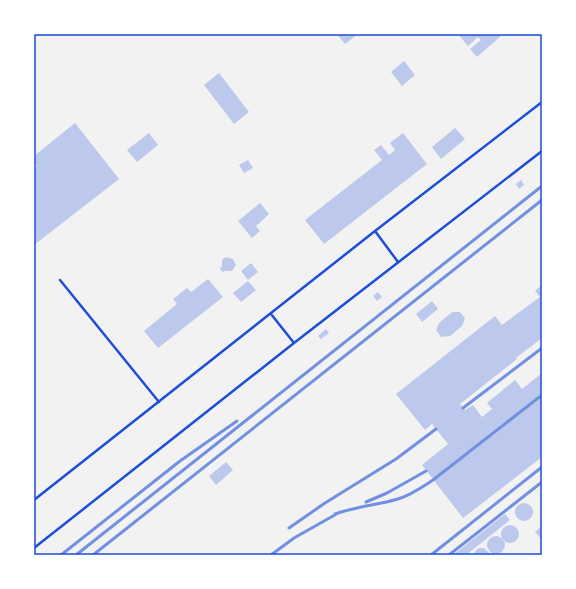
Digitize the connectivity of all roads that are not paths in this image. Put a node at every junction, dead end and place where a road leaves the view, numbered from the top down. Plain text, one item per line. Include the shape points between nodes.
1 (542, 102) edge
2 (542, 151) edge
3 (376, 231) junction
4 (398, 262) junction
5 (60, 280) dead end
6 (271, 314) junction
7 (294, 343) junction
8 (159, 402) junction
9 (34, 500) edge
10 (34, 548) edge

1 - 3 lane
2 - 4 lane
3 - 4 lane
3 - 6 lane
4 - 7 lane
5 - 8 lane
6 - 7 lane
6 - 8 lane
7 - 10 lane
8 - 9 lane

